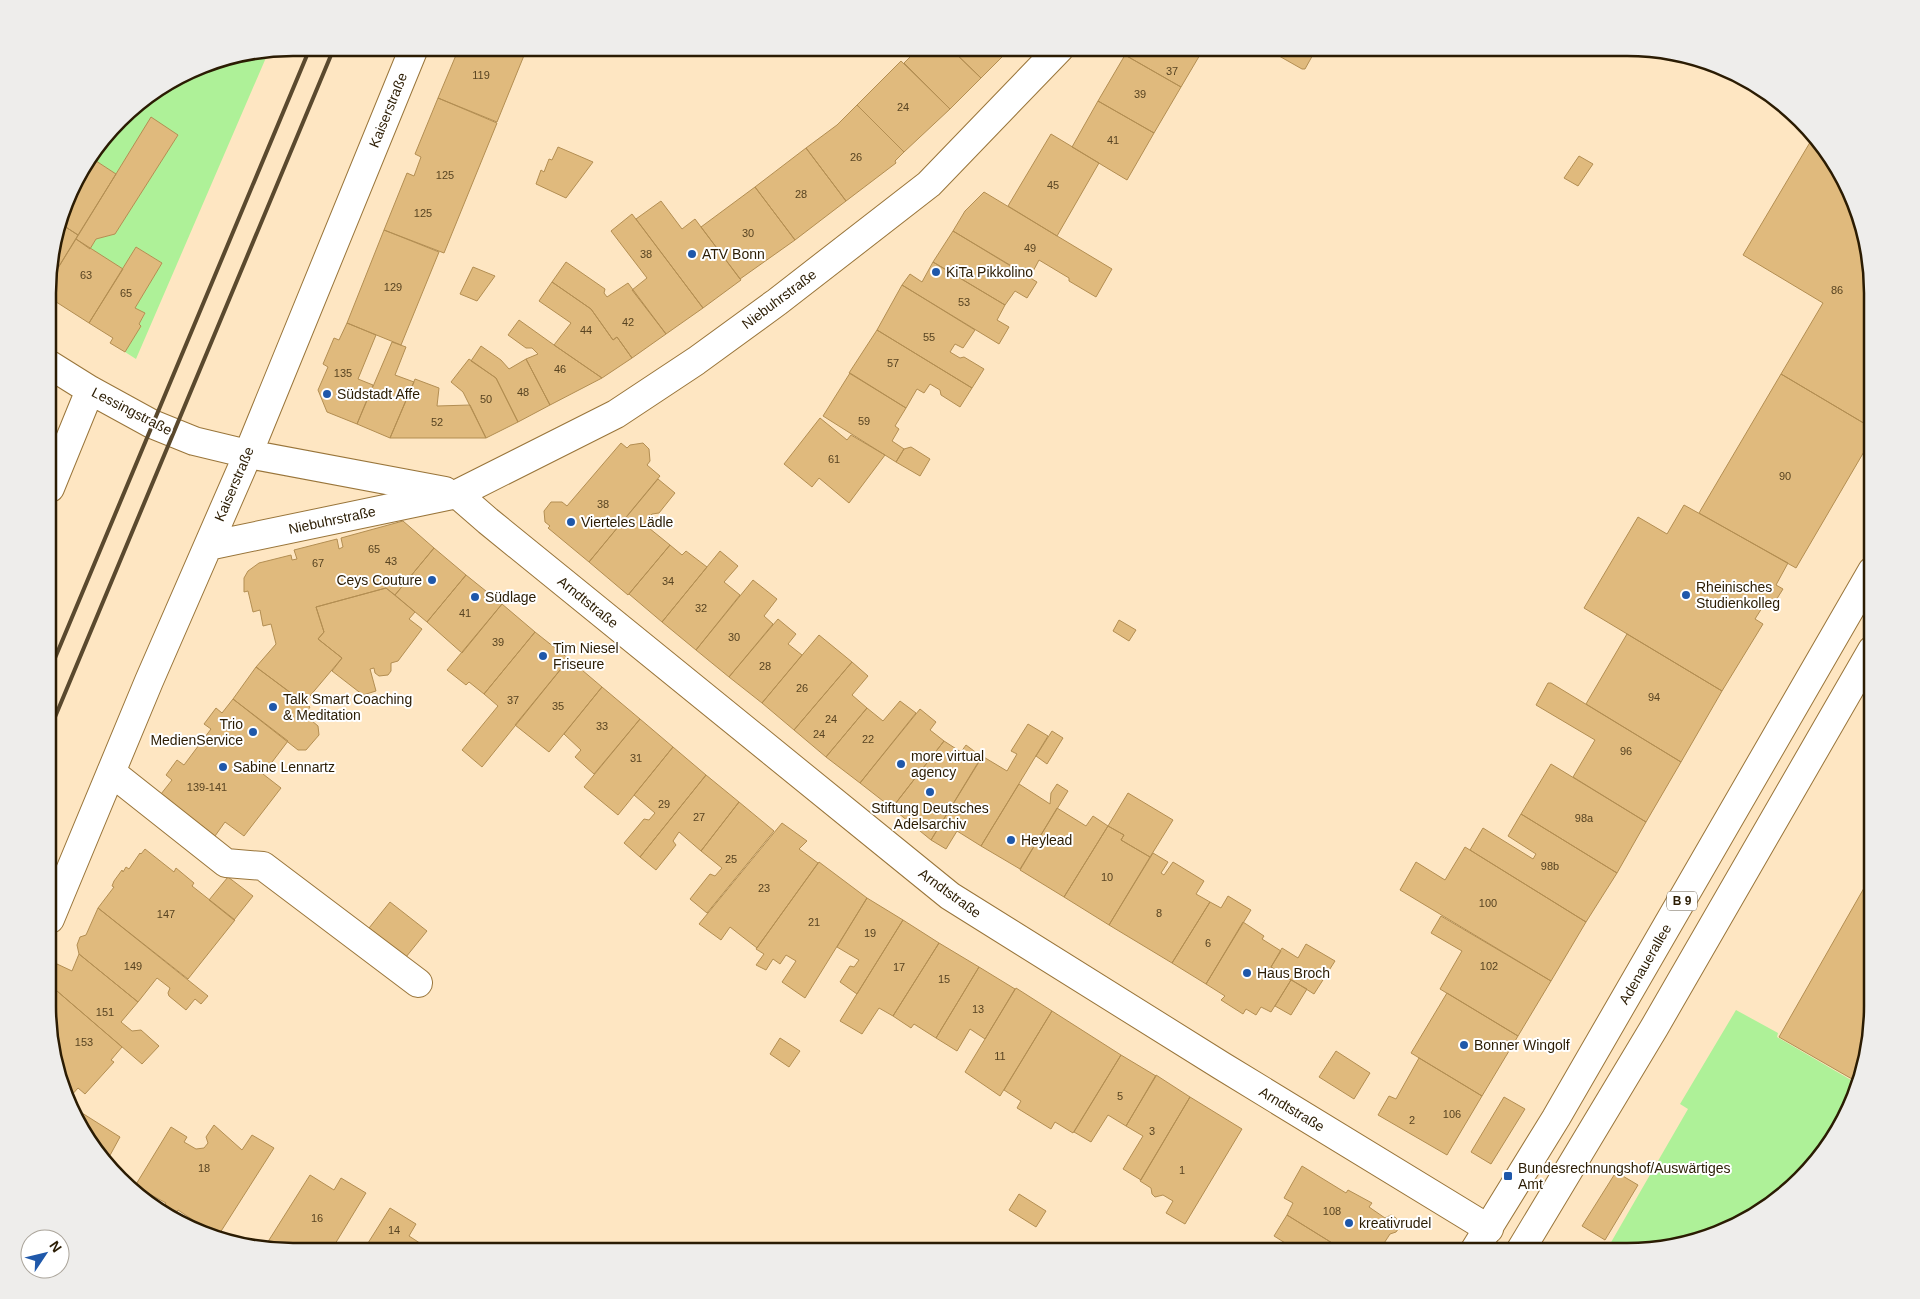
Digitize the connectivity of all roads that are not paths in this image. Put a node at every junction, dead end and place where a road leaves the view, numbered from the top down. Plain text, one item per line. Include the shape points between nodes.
1 (411, 56) edge
2 (1052, 56) edge
3 (56, 369) edge
4 (90, 390) junction
5 (248, 454) junction
6 (56, 473) edge
7 (457, 494) junction
8 (208, 546) junction
9 (1864, 585) edge
10 (1864, 664) edge
11 (111, 772) junction
12 (56, 905) edge
13 (418, 983) dead end
14 (1481, 1240) edge
15 (1525, 1243) edge

1 - 5 street, Kaiserstraße
2 - 7 street, Niebuhrstraße via 929,184 777,302 616,414
3 - 4 street, Lessingstraße
4 - 5 street, Lessingstraße via 152,424 194,440
4 - 6 street
5 - 7 street
5 - 8 street, Kaiserstraße
7 - 8 street, Niebuhrstraße
7 - 14 street, Arndtstraße via 950,896 1222,1066
8 - 11 street, Kaiserstraße
9 - 14 street, Adenauerallee / B 9 via 1561,1109
10 - 15 street via 1654,1028
11 - 12 street, Kaiserstraße
11 - 13 street via 226,863 263,866

